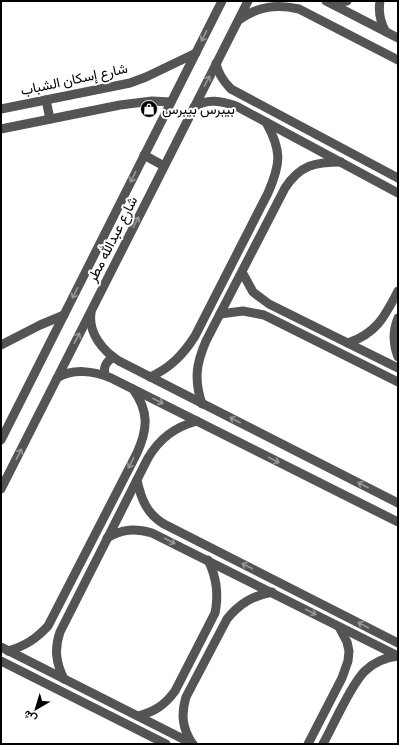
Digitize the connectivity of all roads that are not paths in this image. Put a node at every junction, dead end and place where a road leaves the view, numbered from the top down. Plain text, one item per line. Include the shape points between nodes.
1 (222, 1) edge
2 (248, 1) edge
3 (347, 1) edge
4 (380, 1) edge
5 (328, 2) edge
6 (299, 5) edge
7 (238, 21) junction
8 (386, 32) junction
9 (398, 38) edge
10 (196, 53) junction
11 (398, 60) edge
12 (216, 63) junction
13 (241, 95) junction
14 (46, 100) junction
15 (171, 102) junction
16 (236, 106) junction
17 (194, 107) junction
18 (1, 109) edge
19 (50, 119) junction
20 (266, 122) junction
21 (1, 129) edge
22 (144, 155) junction
23 (340, 162) junction
24 (164, 166) junction
25 (398, 178) edge
26 (268, 193) junction
27 (398, 193) edge
28 (280, 199) junction
29 (242, 272) junction
30 (398, 291) edge
31 (269, 304) junction
32 (91, 310) junction
33 (386, 313) junction
34 (220, 314) junction
35 (64, 315) junction
36 (264, 315) junction
37 (398, 318) edge
38 (195, 336) junction
39 (206, 341) junction
40 (348, 343) junction
41 (1, 345) edge
42 (113, 357) junction
43 (398, 357) edge
44 (398, 368) edge
45 (104, 375) junction
46 (150, 377) junction
47 (57, 378) junction
48 (398, 382) edge
49 (132, 388) junction
50 (202, 404) junction
51 (197, 421) junction
52 (1, 440) edge
53 (142, 441) junction
54 (154, 448) junction
55 (325, 466) junction
56 (137, 480) junction
57 (318, 482) junction
58 (1, 489) edge
59 (398, 503) edge
60 (158, 521) junction
61 (398, 522) edge
62 (152, 533) junction
63 (107, 538) junction
64 (208, 560) junction
65 (295, 591) junction
66 (272, 592) junction
67 (290, 601) junction
68 (215, 613) junction
69 (227, 619) junction
70 (48, 626) junction
71 (338, 626) junction
72 (60, 632) junction
73 (398, 642) edge
74 (5, 649) edge
75 (398, 656) edge
76 (1, 661) edge
77 (346, 670) junction
78 (358, 677) junction
79 (64, 679) junction
80 (174, 691) junction
81 (186, 698) junction
82 (136, 715) junction
83 (129, 726) junction
84 (166, 744) edge
85 (193, 744) edge
86 (308, 744) edge
87 (323, 744) edge

1 -> 10 street, شارع عبدالله مطر
2 - 7 street, شارع عبدالله مطر
3 - 5 street
4 - 8 street via 380,17
5 - 8 street
6 - 7 street via 260,8
6 - 11 street
7 - 12 street, شارع عبدالله مطر
8 - 9 street
10 - 14 street, شارع إسكان الشباب via 130,83
10 - 15 street, شارع عبدالله مطر
12 - 13 street via 223,81
17 -> 12 street, شارع عبدالله مطر
13 - 16 street via 236,99
13 - 25 street
14 - 18 street, شارع إسكان الشباب
14 - 19 street
15 - 19 street via 136,103
15 - 22 street, شارع عبدالله مطر
16 - 17 street via 209,101
16 - 20 street
17 - 24 street, شارع عبدالله مطر
19 - 21 street
20 - 23 street
20 - 26 street via 277,145 279,157 278,169
22 - 24 street
22 -> 35 street, شارع عبدالله مطر
23 - 27 street
23 - 28 street via 319,163 299,171 291,178
32 -> 24 street, شارع عبدالله مطر
26 - 28 street via 274,193
26 - 38 street
28 - 29 street
29 - 31 street via 253,292
29 - 34 street
30 - 33 street
31 - 36 street via 264,310
31 - 40 street
32 - 42 street via 93,331 98,341
47 -> 32 street, شارع عبدالله مطر
33 - 37 street via 392,319
33 - 40 street via 374,330
34 - 36 street via 243,311
34 - 39 street
35 - 41 street
35 - 52 street, شارع عبدالله مطر
36 - 48 street
37 - 43 street via 394,342
38 - 39 street via 199,341
38 - 46 street via 176,361
39 - 50 street via 200,354 197,373 198,392
40 - 44 street
42 - 45 street via 105,365
42 - 46 street
45 - 47 street via 74,372
45 - 49 street
46 - 50 street
58 -> 47 street, شارع عبدالله مطر
49 -> 51 street
49 - 53 street via 141,402 145,418
55 -> 50 street
51 - 54 street via 173,430
51 -> 57 street
53 - 54 street via 150,441
53 -> 70 street
54 - 56 street
55 - 57 street
59 -> 55 street
56 - 60 street via 141,499
56 - 63 street
57 - 61 street
60 - 62 street via 154,524
65 -> 60 street
62 - 63 street via 128,530 117,532
62 -> 64 street
63 - 72 street
64 - 66 street
64 - 68 street via 216,581
65 - 67 street
73 -> 65 street
66 - 67 street
66 - 69 street via 246,601
67 -> 71 street
68 - 69 street via 223,614
68 - 80 street
69 - 81 street
70 - 72 street via 54,632
70 - 74 street via 40,635 20,648
71 - 75 street
71 - 77 street via 347,642
72 - 79 street via 57,661
74 - 79 street
75 - 78 street via 372,664
76 - 83 street
77 - 78 street via 352,670
77 - 86 street
78 - 87 street
79 - 82 street
80 - 81 street via 179,698
80 - 82 street via 163,705
81 - 85 street via 182,717 187,736
82 - 83 street
82 - 85 street
83 - 84 street

